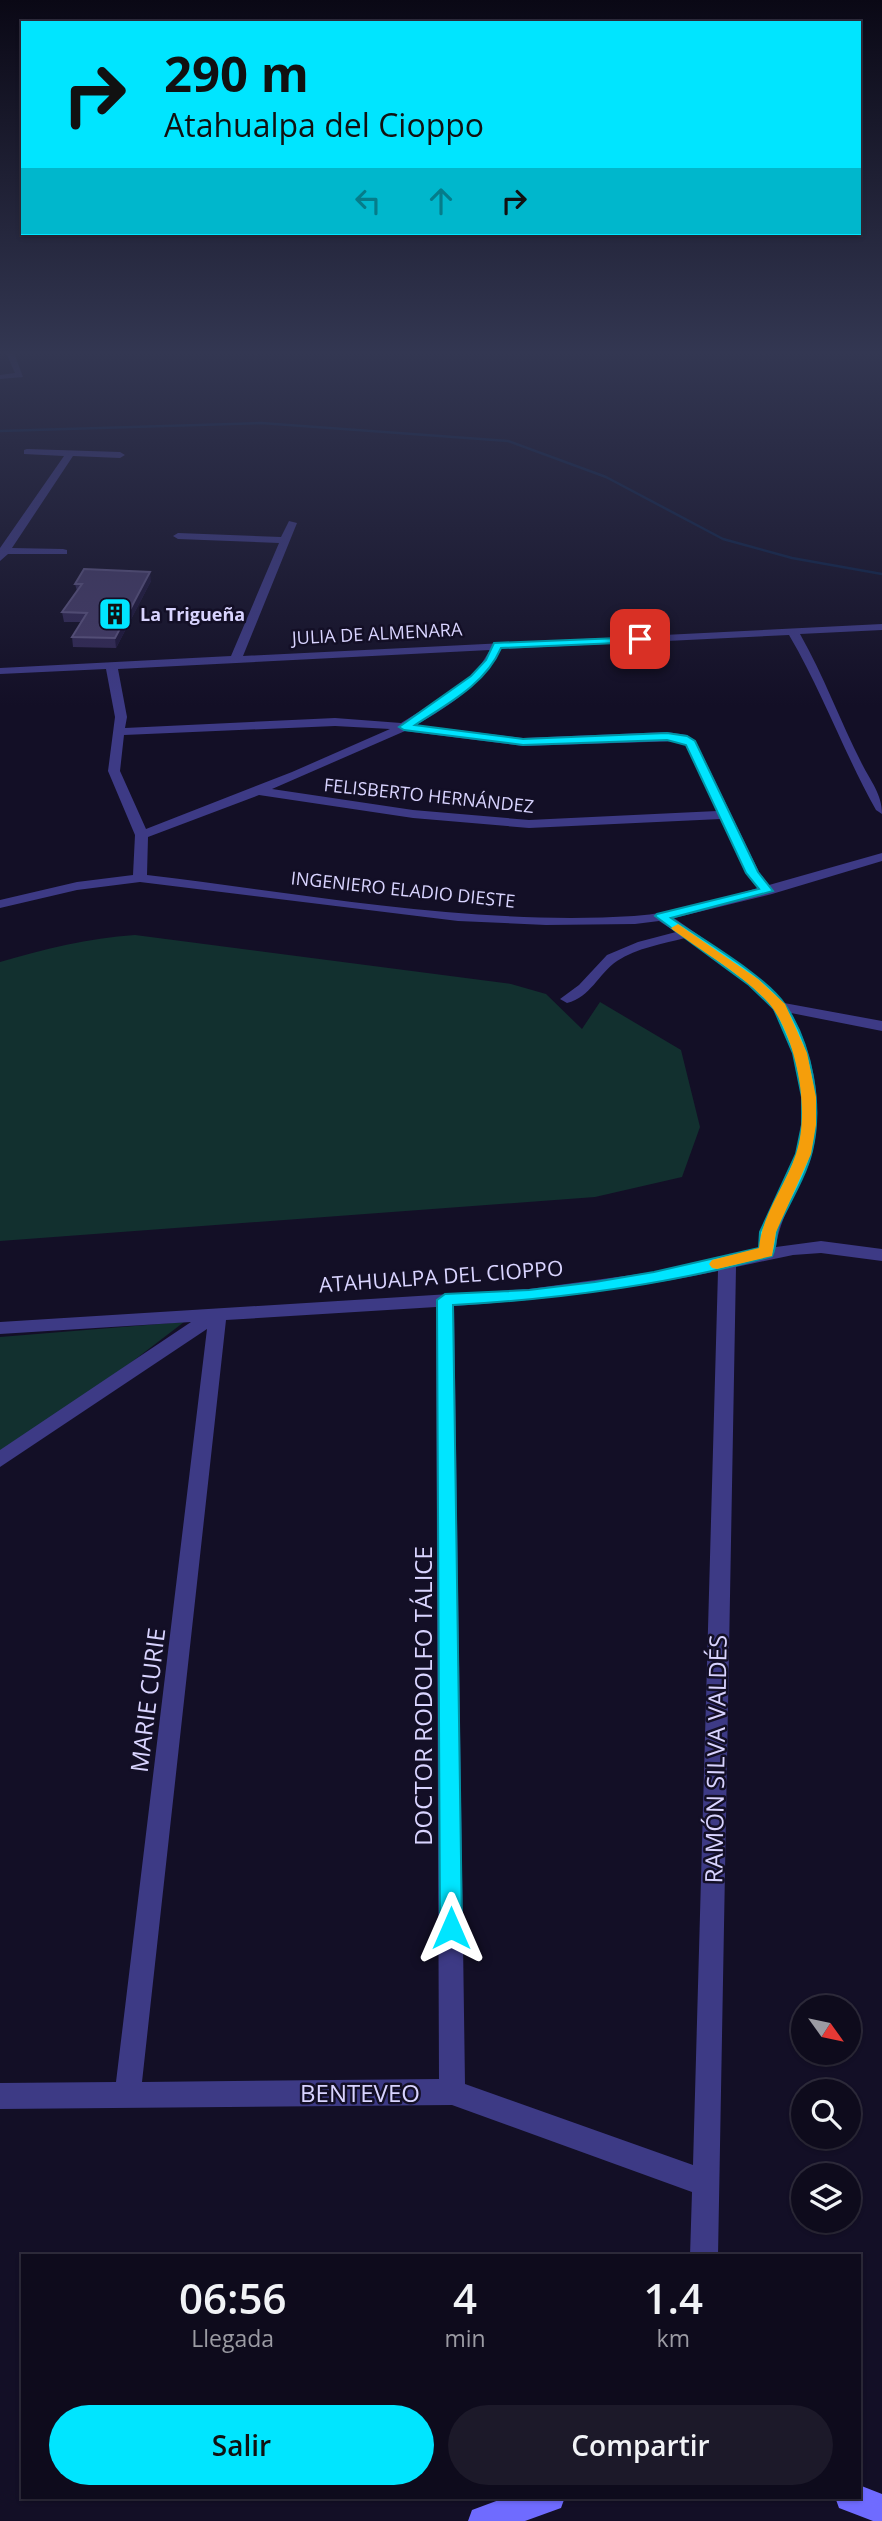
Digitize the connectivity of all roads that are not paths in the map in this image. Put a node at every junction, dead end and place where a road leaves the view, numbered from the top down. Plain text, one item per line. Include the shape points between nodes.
1 (59, 471) edge
2 (292, 523) dead end
3 (177, 536) dead end
4 (285, 540) junction
5 (63, 552) dead end
6 (2, 553) edge
7 (882, 627) edge
8 (793, 632) junction
9 (498, 645) junction
10 (236, 658) junction
11 (111, 664) junction
12 (0, 671) edge
13 (404, 727) junction
14 (118, 733) junction
15 (258, 791) junction
16 (882, 810) edge
17 (723, 816) junction
18 (142, 835) junction
19 (882, 857) edge
20 (140, 878) junction
21 (766, 891) junction
22 (0, 904) edge
23 (661, 916) junction
24 (686, 934) junction
25 (567, 999) dead end
26 (780, 1007) junction
27 (882, 1026) edge
28 (767, 1252) junction
29 (882, 1255) edge
30 (727, 1262) junction
31 (445, 1300) junction
32 (218, 1313) junction
33 (0, 1328) edge
34 (0, 1460) edge
35 (452, 2092) junction
36 (128, 2093) junction
37 (0, 2096) edge
38 (705, 2183) junction
39 (704, 2254) edge
40 (544, 2499) edge
41 (855, 2499) edge
42 (882, 2509) edge
43 (483, 2521) edge

1 - 6 street
2 - 4 street
3 - 4 street
4 - 10 street
5 - 6 street
7 - 8 street, JULIA DE ALMENARA
8 - 9 street, JULIA DE ALMENARA
8 - 16 street
9 - 10 street, JULIA DE ALMENARA
9 - 13 street via 475,678
10 - 11 street, JULIA DE ALMENARA
11 - 12 street, JULIA DE ALMENARA
11 - 14 street via 121,717
13 - 14 street via 314,722
13 - 15 street
13 - 17 street via 523,742 667,736 687,740
14 - 18 street via 114,771
15 - 17 street, FELISBERTO HERNÁNDEZ via 399,812 529,824
15 - 18 street
17 - 21 street
18 - 20 street
19 - 21 street, INGENIERO ELADIO DIESTE
20 - 22 street, INGENIERO ELADIO DIESTE via 77,886
20 - 23 street, INGENIERO ELADIO DIESTE via 485,919
21 - 23 street, INGENIERO ELADIO DIESTE
23 - 24 street
24 - 25 street via 622,953 604,965 586,989
24 - 26 street via 754,982
26 - 27 street
26 - 28 street via 800,1053 809,1125 804,1154 768,1232
28 - 29 street, ATAHUALPA DEL CIOPPO via 821,1247
28 - 30 street, ATAHUALPA DEL CIOPPO
30 - 31 street, ATAHUALPA DEL CIOPPO via 595,1287
30 - 38 street, RAMÓN SILVA VALDÉS
31 - 32 street, ATAHUALPA DEL CIOPPO
31 - 35 street, DOCTOR RODOLFO TÁLICE
32 - 33 street, ATAHUALPA DEL CIOPPO
32 - 34 street
32 - 36 street, MARIE CURIE
35 - 36 street, BENTEVEO
35 - 38 street, BENTEVEO
36 - 37 street, BENTEVEO
38 - 39 street, RAMÓN SILVA VALDÉS
40 - 43 street
41 - 42 street

